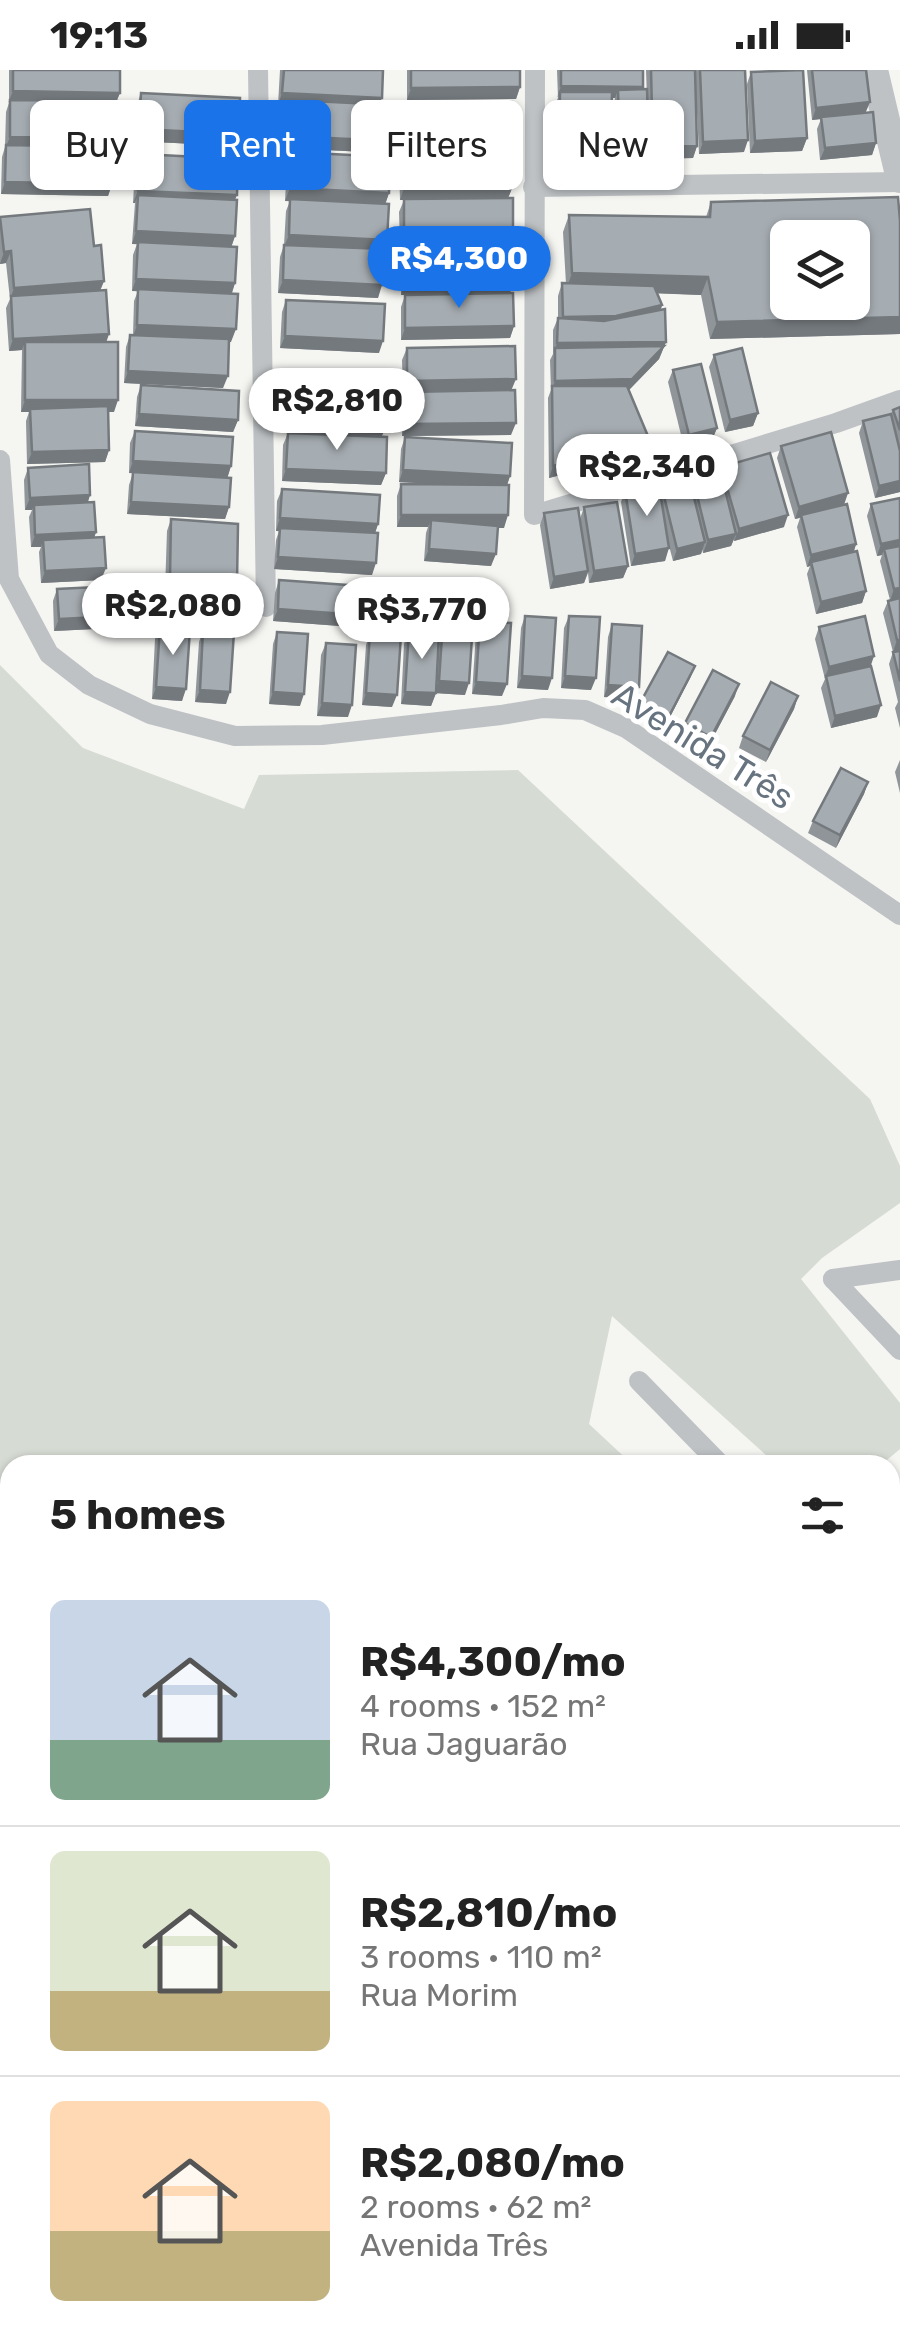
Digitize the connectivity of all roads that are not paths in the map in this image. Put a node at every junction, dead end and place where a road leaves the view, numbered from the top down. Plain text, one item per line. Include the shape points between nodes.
1 (258, 70) edge
2 (536, 70) edge
3 (874, 70) edge
4 (900, 181) edge
5 (533, 187) junction
6 (900, 400) edge
7 (0, 460) edge
8 (266, 607) dead end
9 (900, 915) edge
10 (900, 1270) edge
11 (900, 1350) edge
12 (639, 1381) dead end
13 (711, 1455) edge

1 - 8 street
2 - 5 street
3 - 4 street
4 - 5 street
5 - 6 street via 534,515
7 - 9 street, Avenida Três via 9,579 49,654 89,686 150,714 235,736 322,735 543,708 586,710 626,728
10 - 11 street via 833,1280
12 - 13 street

